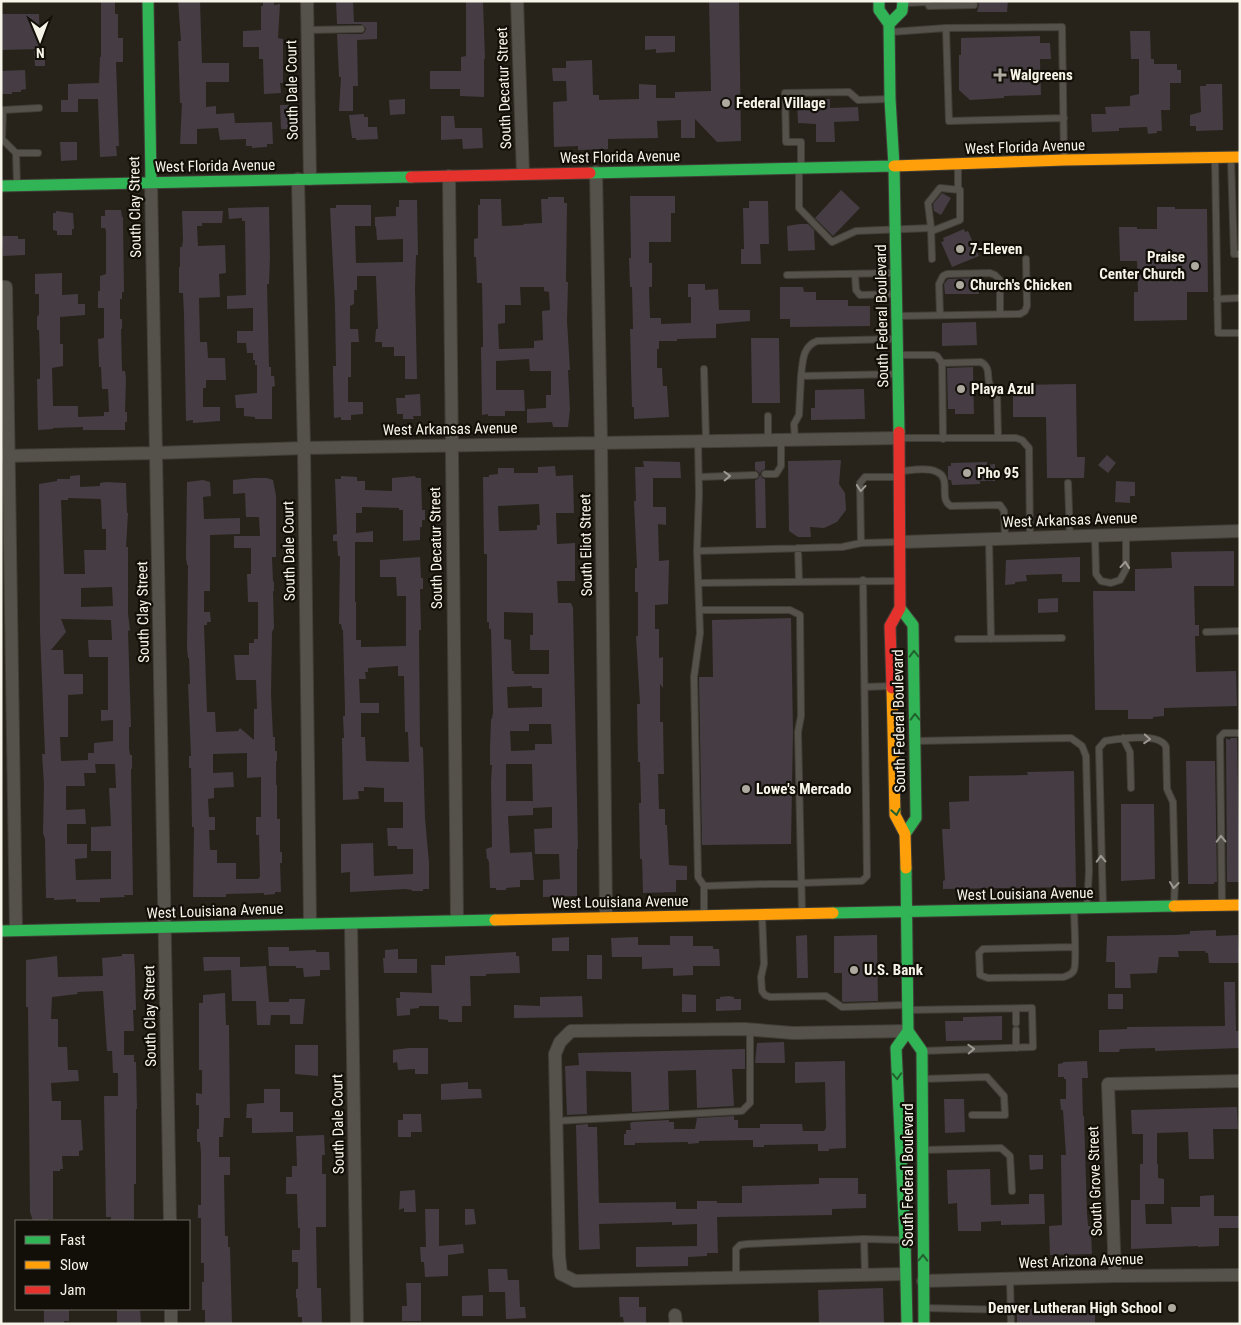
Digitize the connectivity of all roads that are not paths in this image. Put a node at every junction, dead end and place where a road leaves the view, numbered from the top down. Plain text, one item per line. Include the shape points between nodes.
1 (148, 1) edge
2 (307, 1) edge
3 (517, 1) edge
4 (879, 1) edge
5 (903, 2) edge
6 (928, 2) edge
7 (974, 5) dead end
8 (889, 28) junction
9 (946, 28) junction
10 (361, 29) dead end
11 (308, 30) junction
12 (890, 99) junction
13 (39, 108) dead end
14 (2, 110) edge
15 (1064, 118) junction
16 (2, 138) edge
17 (16, 153) junction
18 (38, 153) dead end
19 (1236, 157) edge
20 (1215, 158) junction
21 (1064, 160) junction
22 (958, 164) junction
23 (894, 166) junction
24 (800, 168) junction
25 (596, 172) junction
26 (522, 174) junction
27 (449, 176) junction
28 (304, 179) junction
29 (151, 182) junction
30 (1, 186) edge
31 (17, 186) junction
32 (1236, 186) edge
33 (958, 190) junction
34 (896, 229) junction
35 (932, 230) junction
36 (1240, 254) edge
37 (932, 259) dead end
38 (1026, 259) dead end
39 (896, 273) junction
40 (855, 274) junction
41 (786, 275) dead end
42 (3, 287) edge
43 (897, 294) junction
44 (1240, 298) edge
45 (1217, 299) junction
46 (1000, 314) junction
47 (940, 315) junction
48 (898, 316) junction
49 (1240, 333) edge
50 (898, 339) junction
51 (898, 355) junction
52 (942, 363) junction
53 (704, 370) dead end
54 (898, 374) junction
55 (801, 376) junction
56 (768, 416) dead end
57 (900, 438) junction
58 (998, 438) junction
59 (943, 439) junction
60 (775, 440) junction
61 (795, 440) junction
62 (702, 441) junction
63 (601, 443) junction
64 (451, 445) junction
65 (304, 448) junction
66 (156, 453) junction
67 (4, 456) edge
68 (755, 474) dead end
69 (765, 474) dead end
70 (900, 474) junction
71 (699, 476) junction
72 (1068, 483) dead end
73 (1240, 532) edge
74 (1126, 535) junction
75 (1070, 536) junction
76 (1095, 536) junction
77 (1005, 538) junction
78 (1030, 538) junction
79 (989, 539) junction
80 (901, 542) junction
81 (861, 543) junction
82 (798, 548) junction
83 (698, 552) junction
84 (863, 580) junction
85 (799, 581) junction
86 (900, 582) junction
87 (699, 583) junction
88 (900, 608) junction
89 (700, 610) junction
90 (1240, 631) edge
91 (1206, 632) dead end
92 (1062, 638) dead end
93 (991, 639) junction
94 (958, 640) dead end
95 (892, 686) junction
96 (865, 687) junction
97 (1240, 733) edge
98 (1123, 738) junction
99 (915, 742) junction
100 (1132, 788) dead end
101 (905, 834) junction
102 (801, 883) junction
103 (704, 886) junction
104 (1240, 904) edge
105 (1222, 905) junction
106 (1174, 906) junction
107 (1074, 908) junction
108 (1087, 908) junction
109 (1103, 908) junction
110 (905, 912) junction
111 (802, 913) junction
112 (762, 914) junction
113 (704, 915) junction
114 (606, 916) junction
115 (457, 920) junction
116 (310, 923) junction
117 (351, 924) junction
118 (165, 928) junction
119 (1, 930) edge
120 (16, 930) junction
121 (1074, 947) junction
122 (907, 1008) junction
123 (1016, 1008) junction
124 (750, 1029) junction
125 (908, 1031) junction
126 (1016, 1048) junction
127 (922, 1051) junction
128 (922, 1079) junction
129 (1240, 1081) edge
130 (972, 1115) dead end
131 (556, 1121) junction
132 (923, 1150) junction
133 (1012, 1192) dead end
134 (170, 1220) edge
135 (864, 1239) junction
136 (905, 1240) junction
137 (905, 1274) junction
138 (864, 1275) junction
139 (1240, 1275) edge
140 (1115, 1276) junction
141 (736, 1278) junction
142 (1010, 1280) junction
143 (923, 1281) junction
144 (923, 1308) junction
145 (171, 1310) edge
146 (1011, 1310) junction
147 (171, 1324) edge
148 (357, 1324) edge
149 (907, 1324) edge
150 (924, 1324) edge
151 (1011, 1324) edge

1 - 29 street, South Clay Street
2 - 11 street, South Dale Court
3 - 26 street, South Decatur Street
4 - 8 street, South Federal Boulevard via 879,10
5 - 6 lane
5 - 8 street via 902,11
6 - 7 lane via 928,6
8 - 9 lane
8 - 12 street, South Federal Boulevard
9 - 15 lane via 1062,27
9 - 15 lane via 949,121
10 - 11 lane
11 - 28 street, South Dale Court
12 - 23 street, South Federal Boulevard
12 - 24 lane via 858,100 849,92 785,93 786,142 801,142
13 - 14 lane
14 - 16 lane
15 - 21 lane
16 - 17 lane
17 - 18 lane
17 - 31 lane
19 - 20 street, West Florida Avenue
19 - 32 lane
20 - 21 street, West Florida Avenue
20 - 45 lane
21 - 22 street, West Florida Avenue
22 - 23 street, West Florida Avenue
22 - 33 lane
23 - 24 street, West Florida Avenue
23 - 34 street, South Federal Boulevard
24 - 25 street, West Florida Avenue
24 - 34 lane via 799,208 832,242 856,231
25 - 26 street, West Florida Avenue
25 - 63 street, South Eliot Street
26 - 27 street, West Florida Avenue
27 - 28 street, West Florida Avenue
27 - 64 street, South Decatur Street
28 - 29 street, West Florida Avenue
28 - 65 street, South Dale Court
29 - 31 street, West Florida Avenue
29 - 66 street, South Clay Street
30 - 31 street, West Florida Avenue
32 - 36 lane via 1234,254
33 - 35 lane via 960,220
33 - 35 lane via 940,188 928,203
34 - 35 lane
34 - 39 street, South Federal Boulevard
35 - 37 lane
38 - 46 lane via 1025,311
39 - 40 lane
39 - 43 street, South Federal Boulevard
40 - 41 lane
40 - 43 lane via 856,290 860,295
42 - 67 street
43 - 48 street, South Federal Boulevard
44 - 45 lane
45 - 49 lane via 1218,333
46 - 47 lane
46 - 47 lane via 1000,280 990,273 943,276 939,284
47 - 48 lane
48 - 50 street, South Federal Boulevard
50 - 51 street, South Federal Boulevard
50 - 55 lane via 817,341 804,353
51 - 52 lane via 934,355
51 - 54 street, South Federal Boulevard
52 - 58 lane via 981,362 988,369 988,383 997,393
52 - 59 lane
53 - 62 lane
54 - 55 lane
54 - 57 street, South Federal Boulevard
55 - 61 lane
56 - 60 lane
57 - 59 lane
57 - 61 street, West Arkansas Avenue
57 - 70 street, South Federal Boulevard
58 - 59 lane
58 - 78 lane via 1016,438 1029,448
60 - 61 street, West Arkansas Avenue
60 - 62 street, West Arkansas Avenue
60 - 69 lane via 781,466 776,474
62 - 63 street, West Arkansas Avenue
62 - 71 lane
63 - 64 street, West Arkansas Avenue
63 - 114 street, South Eliot Street
64 - 65 street, West Arkansas Avenue
64 - 115 street, South Decatur Street
65 - 66 street, West Arkansas Avenue
65 - 116 street, South Dale Court
66 - 67 street, West Arkansas Avenue
66 - 118 street, South Clay Street
67 - 120 street
71 -> 68 lane
70 - 77 lane via 939,472 945,481 945,500 951,506 1000,505 1004,511
70 - 80 street, South Federal Boulevard
70 -> 81 lane via 865,477 860,483
71 - 83 lane
72 - 75 lane
73 - 74 street, West Arkansas Avenue
74 - 76 street, West Arkansas Avenue
76 -> 74 lane via 1096,574 1101,582 1111,583 1120,580 1126,569
75 - 76 street, West Arkansas Avenue
75 - 78 street, West Arkansas Avenue
77 - 78 street, West Arkansas Avenue
77 - 79 street, West Arkansas Avenue
79 - 80 street, West Arkansas Avenue
79 - 93 lane
80 - 81 lane
80 - 86 street, South Federal Boulevard
81 - 82 lane
82 - 83 lane
82 - 85 lane
83 - 87 lane
84 - 85 lane
84 - 86 lane
84 - 96 lane
85 - 87 lane
86 - 88 street, South Federal Boulevard
87 - 89 lane
88 - 95 street, South Federal Boulevard via 890,626
99 -> 88 street, South Federal Boulevard via 913,625
89 - 102 lane via 790,610 800,616
89 - 103 lane via 694,687 698,877
90 - 91 lane
92 - 93 lane
93 - 94 lane
95 - 96 lane
95 -> 101 street, South Federal Boulevard via 894,815
96 - 102 lane via 867,876 862,881
105 -> 97 lane via 1220,737 1224,733
98 - 100 lane via 1130,752
98 -> 106 lane via 1160,740 1166,747 1167,790 1172,802
109 -> 98 lane via 1099,748 1105,741
99 - 101 street, South Federal Boulevard via 916,818
99 - 108 lane via 1071,738 1082,746 1086,756
101 - 110 street, South Federal Boulevard
102 - 103 lane
102 - 111 lane
103 - 113 lane
104 - 105 street, West Louisiana Avenue
105 - 106 street, West Louisiana Avenue
106 - 109 street, West Louisiana Avenue
107 - 108 street, West Louisiana Avenue
107 - 110 street, West Louisiana Avenue
107 - 121 lane
108 - 109 street, West Louisiana Avenue
110 - 111 street, West Louisiana Avenue
110 - 122 street, South Federal Boulevard
111 - 112 street, West Louisiana Avenue
112 - 113 street, West Louisiana Avenue
112 - 122 lane via 762,991 765,995 826,996 842,1007
113 - 114 street, West Louisiana Avenue
114 - 115 street, West Louisiana Avenue
115 - 117 street, West Louisiana Avenue
116 - 117 street, West Louisiana Avenue
116 - 118 street, West Louisiana Avenue
117 - 148 street, South Dale Court
118 - 120 street, West Louisiana Avenue
118 - 134 street, South Clay Street
119 - 120 street, West Louisiana Avenue
121 - 121 lane via 982,950 979,953 980,975 988,978 1064,977 1075,969
122 - 123 lane
122 - 125 street, South Federal Boulevard
123 - 126 lane
123 - 126 lane via 1032,1008 1033,1047
124 - 125 street via 793,1033
124 - 131 lane via 750,1103 742,1111
124 - 131 street via 571,1031 560,1042 555,1054
125 - 127 street
125 -> 136 street, South Federal Boulevard via 896,1048
127 -> 126 lane
127 - 128 street, South Federal Boulevard
128 - 130 lane via 987,1077 1004,1096 1005,1115
128 - 132 street, South Federal Boulevard
129 - 140 street, South Grove Street via 1108,1084
131 - 141 street via 561,1274 575,1281
132 - 133 lane via 1001,1148 1010,1156
143 -> 132 street, South Federal Boulevard
135 - 136 lane
135 - 138 lane
135 - 141 lane via 740,1245 736,1249
136 - 137 street, South Federal Boulevard
137 - 138 street
137 - 149 street, South Federal Boulevard
138 - 141 street
139 - 140 street, West Arizona Avenue
140 - 142 street, West Arizona Avenue
142 - 143 street, West Arizona Avenue
142 - 146 lane
143 - 144 street, South Federal Boulevard
144 - 146 lane
144 - 150 street, South Federal Boulevard
145 - 147 street
146 - 151 lane

